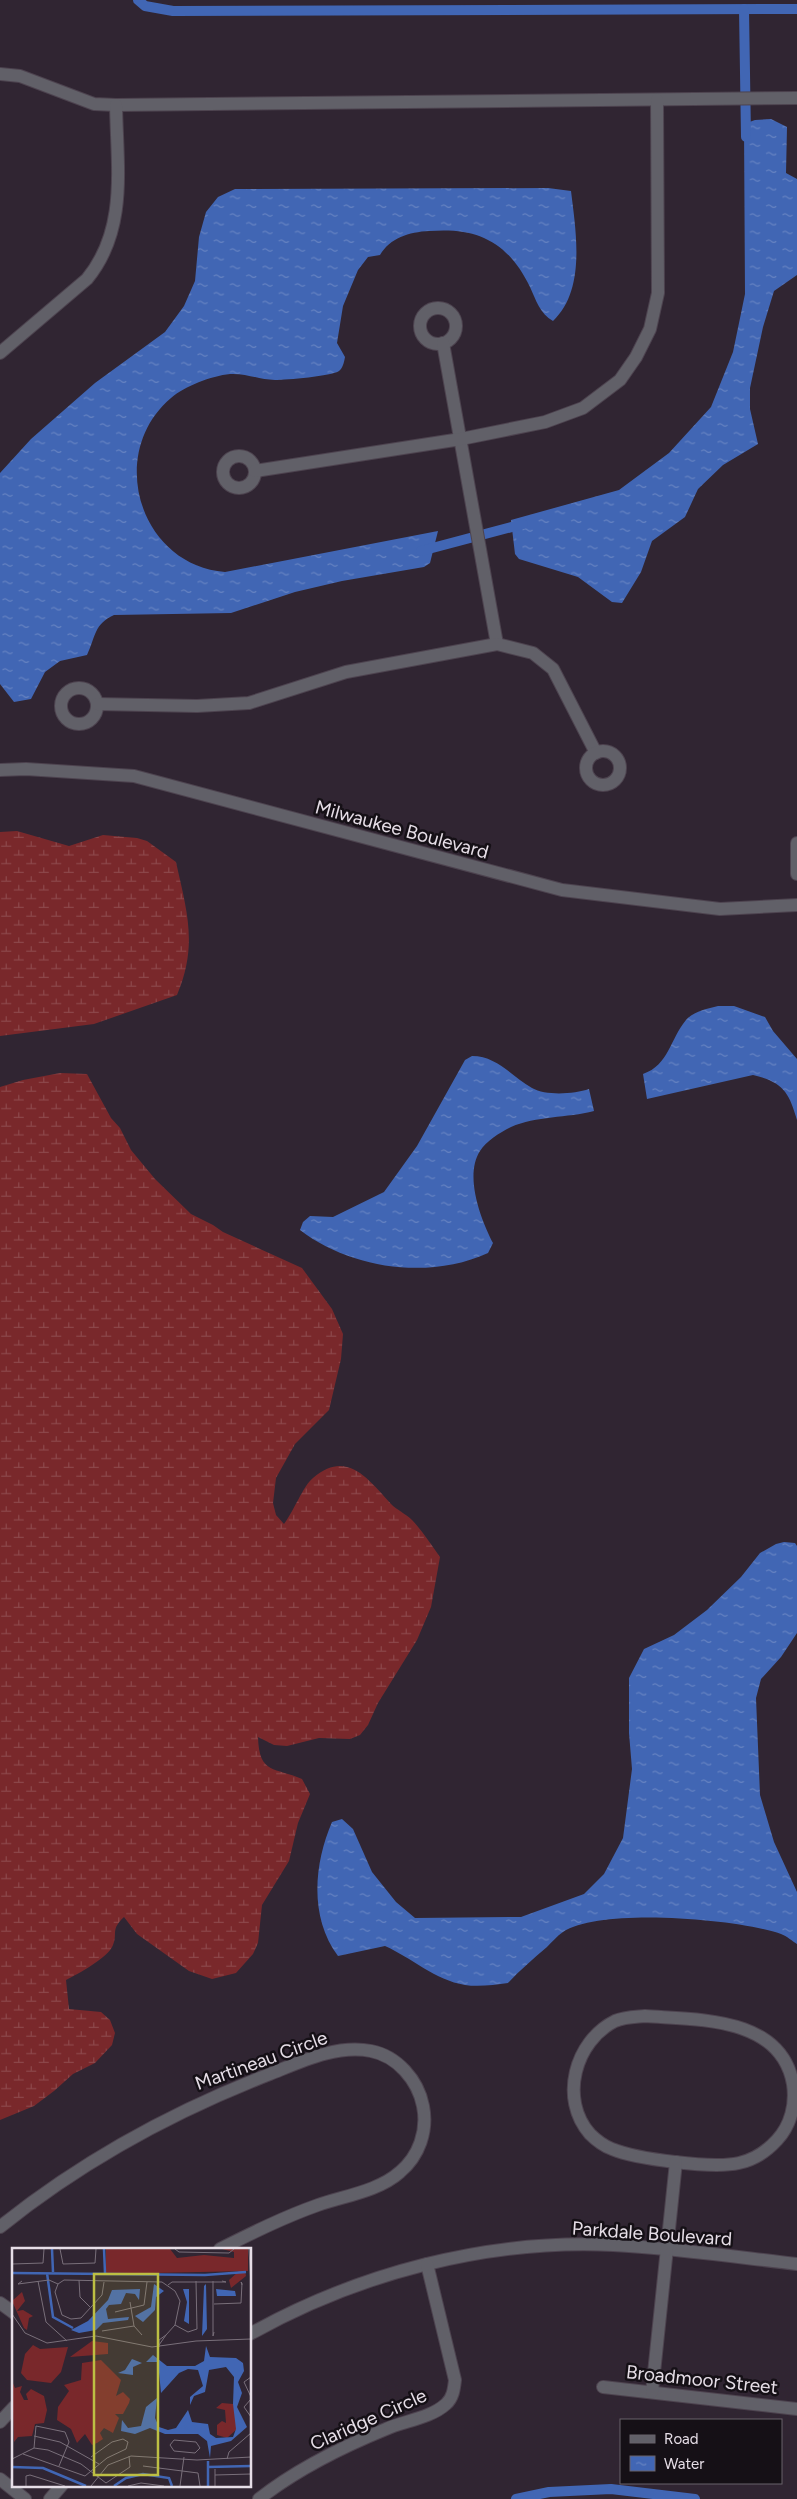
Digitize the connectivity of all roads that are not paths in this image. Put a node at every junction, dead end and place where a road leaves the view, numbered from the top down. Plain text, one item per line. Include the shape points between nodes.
1 (0, 74) edge
2 (797, 98) edge
3 (657, 100) junction
4 (116, 106) junction
5 (442, 343) dead end
6 (0, 353) edge
7 (461, 439) junction
8 (255, 470) dead end
9 (497, 644) junction
10 (97, 704) dead end
11 (596, 753) dead end
12 (0, 770) edge
13 (797, 843) edge
14 (797, 874) edge
15 (797, 906) edge
16 (676, 2162) junction
17 (0, 2228) edge
18 (222, 2248) edge
19 (666, 2249) junction
20 (427, 2264) junction
21 (797, 2264) edge
22 (0, 2303) edge
23 (12, 2312) edge
24 (251, 2333) edge
25 (603, 2387) dead end
26 (652, 2392) junction
27 (12, 2409) edge
28 (797, 2409) edge
29 (0, 2422) edge
30 (0, 2479) edge
31 (61, 2486) edge
32 (25, 2499) edge
33 (50, 2499) edge
34 (259, 2499) edge

1 - 4 street via 20,76 94,104
2 - 3 street
3 - 4 street
3 - 7 street via 658,293 650,329 636,357 620,380 583,408 545,422
4 - 6 street via 117,212 106,250 87,280
5 - 7 street
7 - 8 street
7 - 9 street
9 - 10 street via 346,672 248,703 197,706
9 - 11 street via 533,653 554,668
12 - 15 street, Milwaukee Boulevard via 134,776 562,890 720,909
13 - 14 street
16 - 16 street via 612,2149 591,2135 578,2113 573,2085 577,2066 594,2037 617,2020 644,2016 740,2028 774,2046 786,2064 794,2089 792,2114 778,2140 768,2149 737,2164
16 - 19 street
17 - 18 street, Martineau Circle via 53,2187 133,2136 186,2108 267,2075 329,2054 357,2050 384,2056 406,2072 419,2092 425,2120 418,2149 401,2172 380,2184 275,2222
19 - 20 street, Parkdale Boulevard via 611,2245 538,2246
19 - 21 street, Parkdale Boulevard
19 - 26 street
20 - 24 street, Parkdale Boulevard via 347,2288
20 - 34 street, Claridge Circle via 455,2380 447,2403 341,2449
22 - 23 street
25 - 26 street, Broadmoor Street
26 - 28 street, Broadmoor Street
27 - 29 street
30 - 32 street
31 - 33 street

